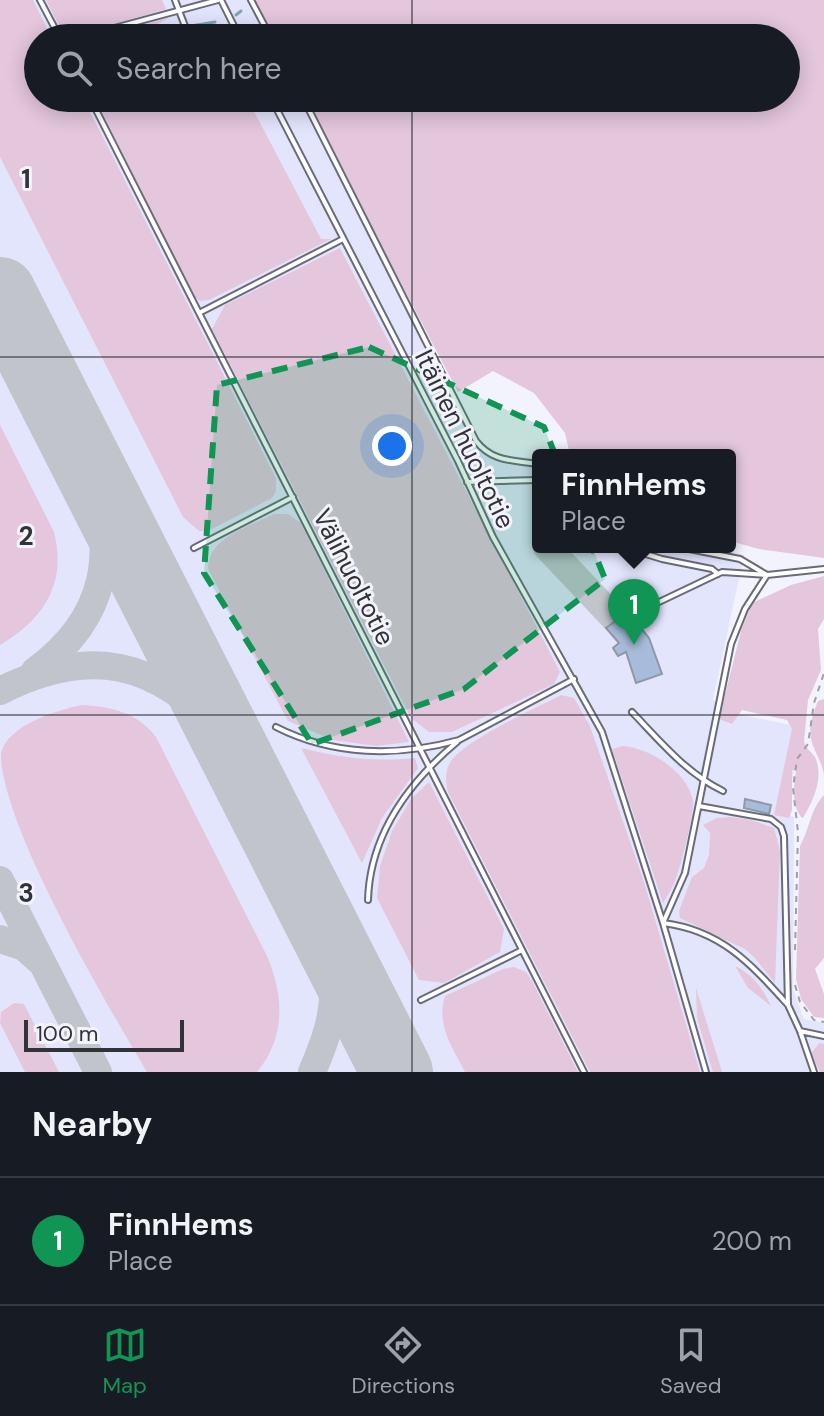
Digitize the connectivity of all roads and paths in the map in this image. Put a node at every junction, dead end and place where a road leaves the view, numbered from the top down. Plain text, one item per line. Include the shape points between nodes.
1 (40, 0) edge
2 (175, 0) edge
3 (220, 0) edge
4 (251, 0) edge
5 (178, 11) junction
6 (53, 24) edge
7 (129, 24) edge
8 (184, 24) edge
9 (233, 24) edge
10 (264, 24) edge
11 (97, 112) edge
12 (278, 112) edge
13 (310, 112) edge
14 (344, 239) junction
15 (199, 313) junction
16 (532, 463) edge
17 (532, 480) edge
18 (467, 482) junction
19 (293, 497) junction
20 (194, 548) dead end
21 (642, 553) edge
22 (710, 553) edge
23 (824, 569) edge
24 (718, 574) junction
25 (767, 575) junction
26 (657, 603) dead end
27 (824, 673) edge
28 (574, 679) junction
29 (632, 712) dead end
30 (276, 727) dead end
31 (459, 740) junction
32 (421, 749) junction
33 (430, 767) junction
34 (704, 782) junction
35 (723, 791) dead end
36 (699, 806) junction
37 (368, 900) dead end
38 (663, 923) junction
39 (522, 950) junction
40 (795, 951) dead end
41 (794, 981) dead end
42 (421, 1000) dead end
43 (788, 1005) junction
44 (824, 1022) edge
45 (800, 1031) junction
46 (824, 1036) edge
47 (584, 1072) edge
48 (706, 1072) edge
49 (814, 1072) edge

1 - 6 lane
2 - 5 lane
3 - 5 lane
3 - 9 lane
4 - 10 lane
5 - 7 lane
5 - 8 lane
11 - 15 lane, Välihuoltotie
12 - 14 lane, Itäinen huoltotie
13 - 16 lane via 476,441 497,458
14 - 15 lane
14 - 18 lane, Itäinen huoltotie
15 - 19 lane, Välihuoltotie
17 - 18 lane
18 - 28 lane, Itäinen huoltotie
19 - 20 lane
19 - 32 lane, Välihuoltotie
21 - 24 lane
22 - 25 lane via 740,559
23 - 25 lane
24 - 25 lane
24 - 26 lane
25 - 34 lane via 731,644
27 - 40 path via 793,788 798,832
28 - 31 lane
28 - 38 lane, Itäinen huoltotie via 602,732
29 - 34 lane
30 - 32 lane via 357,751
31 - 32 lane
31 - 33 lane
32 - 33 lane, Välihuoltotie
33 - 37 lane via 401,800 384,832
33 - 39 lane, Välihuoltotie
34 - 35 lane
34 - 36 lane
36 - 38 lane via 685,873
36 - 43 lane via 771,819 781,827
38 - 43 lane via 724,944 747,960
38 - 48 lane, Itäinen huoltotie
39 - 42 lane
39 - 47 lane, Välihuoltotie
41 - 44 path via 800,1002 814,1020
43 - 45 lane
45 - 46 lane
45 - 49 lane

